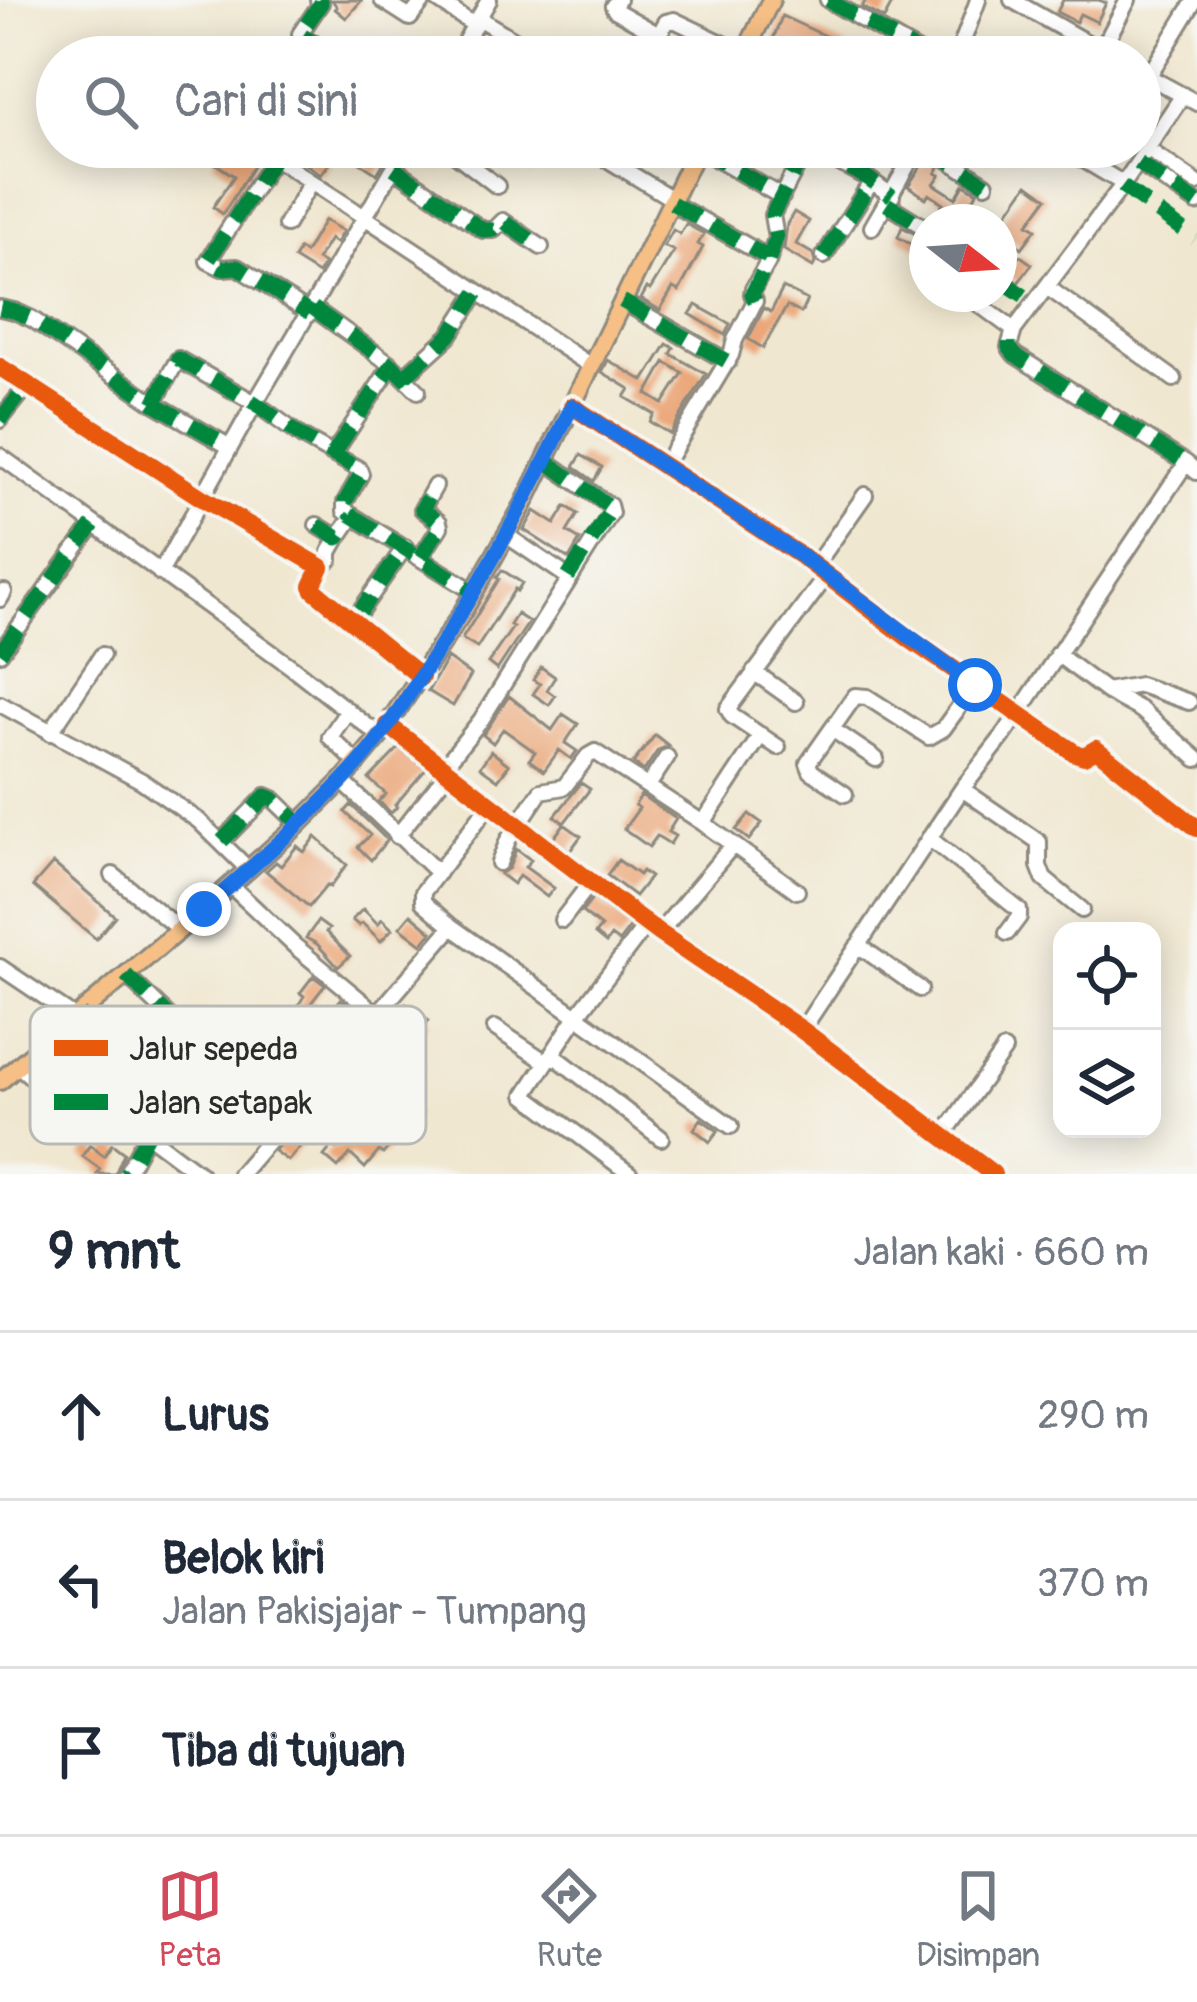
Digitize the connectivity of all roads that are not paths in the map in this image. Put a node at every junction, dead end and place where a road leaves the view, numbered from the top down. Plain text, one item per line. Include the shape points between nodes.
1 (318, 0) edge
2 (382, 0) edge
3 (424, 0) edge
4 (437, 0) edge
5 (488, 0) edge
6 (618, 0) edge
7 (828, 0) edge
8 (978, 0) edge
9 (1012, 0) edge
10 (1128, 0) edge
11 (1195, 0) edge
12 (766, 2) edge
13 (476, 21) junction
14 (659, 35) joint
15 (303, 36) edge
16 (468, 36) edge
17 (504, 36) edge
18 (705, 36) edge
19 (752, 36) edge
20 (891, 36) edge
21 (965, 36) edge
22 (1075, 36) edge
23 (1116, 36) edge
24 (1161, 50) edge
25 (1161, 84) edge
26 (1190, 99) edge
27 (1161, 134) edge
28 (1161, 165) edge
29 (268, 168) edge
30 (289, 168) edge
31 (394, 168) joint
32 (473, 168) edge
33 (620, 168) edge
34 (688, 168) edge
35 (733, 168) edge
36 (797, 168) edge
37 (848, 168) edge
38 (907, 168) edge
39 (961, 168) edge
40 (1097, 168) edge
41 (1135, 168) edge
42 (1157, 168) edge
43 (872, 181) junction
44 (311, 182) junction
45 (1197, 182) edge
46 (986, 184) dead end
47 (1124, 184) junction
48 (497, 186) dead end
49 (782, 197) junction
50 (890, 200) junction
51 (673, 201) junction
52 (1197, 203) edge
53 (909, 215) edge
54 (365, 218) junction
55 (286, 225) dead end
56 (872, 227) dead end
57 (541, 247) dead end
58 (824, 256) dead end
59 (767, 257) junction
60 (1047, 287) junction
61 (477, 293) junction
62 (622, 301) junction
63 (0, 308) edge
64 (311, 311) junction
65 (990, 312) edge
66 (1014, 329) junction
67 (728, 362) junction
68 (392, 365) junction
69 (591, 366) junction
70 (0, 367) edge
71 (405, 376) junction
72 (1174, 379) dead end
73 (28, 385) junction
74 (418, 391) dead end
75 (154, 403) junction
76 (255, 403) junction
77 (572, 406) junction
78 (0, 420) edge
79 (230, 447) junction
80 (334, 453) junction
81 (0, 455) edge
82 (546, 460) junction
83 (664, 466) junction
84 (1191, 468) edge
85 (435, 486) dead end
86 (866, 495) dead end
87 (202, 498) junction
88 (353, 517) junction
89 (93, 525) junction
90 (317, 525) dead end
91 (506, 536) junction
92 (338, 538) junction
93 (405, 547) junction
94 (421, 557) junction
95 (321, 567) junction
96 (821, 570) junction
97 (160, 573) junction
98 (568, 577) junction
99 (475, 592) junction
100 (353, 621) junction
101 (0, 653) edge
102 (1057, 654) junction
103 (103, 655) dead end
104 (754, 673) junction
105 (421, 676) junction
106 (975, 685) junction
107 (1106, 691) junction
108 (796, 702) dead end
109 (1189, 702) dead end
110 (0, 704) edge
111 (348, 710) junction
112 (1018, 713) junction
113 (832, 729) junction
114 (384, 731) junction
115 (50, 733) junction
116 (761, 735) junction
117 (778, 747) dead end
118 (667, 757) dead end
119 (876, 759) dead end
120 (1197, 759) edge
121 (358, 764) junction
122 (446, 770) junction
123 (342, 781) junction
124 (648, 786) junction
125 (962, 789) junction
126 (845, 794) dead end
127 (490, 804) junction
128 (703, 823) junction
129 (299, 824) junction
130 (519, 825) junction
131 (1197, 827) edge
132 (397, 836) junction
133 (929, 838) junction
134 (222, 841) junction
135 (733, 845) junction
136 (500, 862) dead end
137 (248, 869) junction
138 (438, 873) junction
139 (113, 875) dead end
140 (591, 882) junction
141 (230, 885) junction
142 (797, 891) dead end
143 (1082, 910) dead end
144 (562, 920) dead end
145 (452, 927) junction
146 (653, 928) junction
147 (179, 929) junction
148 (1006, 933) dead end
149 (858, 945) junction
150 (0, 967) edge
151 (126, 975) junction
152 (920, 989) dead end
153 (62, 1006) edge
154 (87, 1006) edge
155 (158, 1006) edge
156 (368, 1006) edge
157 (382, 1006) edge
158 (577, 1016) junction
159 (495, 1028) dead end
160 (802, 1030) junction
161 (1004, 1050) dead end
162 (30, 1056) edge
163 (549, 1058) junction
164 (19, 1066) junction
165 (30, 1076) edge
166 (0, 1081) edge
167 (731, 1126) dead end
168 (942, 1137) junction
169 (662, 1138) dead end
170 (143, 1144) edge
171 (158, 1144) edge
172 (266, 1144) edge
173 (126, 1174) edge
174 (200, 1174) edge
175 (240, 1174) edge
176 (630, 1174) edge
177 (993, 1174) edge

1 - 15 street
2 - 3 street via 410,18
4 - 13 street
5 - 13 street
6 - 14 street via 614,9
7 - 20 street
8 - 21 street
9 - 22 street
10 - 23 street
11 - 24 street
12 - 19 main road
13 - 16 street
13 - 17 street
14 - 18 street via 674,20
25 - 26 street
26 - 27 street
28 - 45 street
29 - 64 street via 209,264 237,267
30 - 44 street
31 - 54 street
31 - 57 street via 483,230 502,221
32 - 48 street
33 - 51 street
34 - 51 main road
35 - 49 street
36 - 49 street
37 - 43 street
38 - 50 street
39 - 46 street
40 - 47 street
41 - 47 street
42 - 52 street
43 - 50 street
43 - 58 street
44 - 54 street
44 - 55 street
47 - 60 street
49 - 59 street
50 - 53 street
50 - 56 street
51 - 59 street
51 - 62 main road
54 - 61 street
54 - 64 street
59 - 67 street
60 - 66 street
60 - 72 street
61 - 69 street
61 - 71 street via 449,336
62 - 67 street
62 - 69 main road
63 - 75 street via 32,320
64 - 68 street
64 - 76 street
65 - 66 street
66 - 84 street via 1015,355
67 - 83 street
68 - 71 street
68 - 80 street
69 - 77 main road
70 - 73 street
71 - 74 street
73 - 78 street
73 - 87 street
75 - 76 street via 178,359
75 - 79 street
76 - 79 street
76 - 80 street
77 - 82 main road
77 - 83 street
79 - 87 street
80 - 88 street via 361,471 343,507
81 - 89 street
82 - 91 main road
82 - 98 street via 612,508
83 - 96 street
84 - 102 street
85 - 94 street via 422,508 440,526
86 - 96 street
87 - 95 street
87 - 97 street
88 - 92 street
88 - 93 street
89 - 97 street
89 - 101 street
90 - 92 street
91 - 98 street
91 - 99 main road
92 - 95 street
93 - 94 street
93 - 100 street
94 - 99 street
95 - 100 street via 314,590
96 - 104 street
96 - 106 street
97 - 111 street
98 - 122 street
99 - 105 main road
100 - 105 street
102 - 107 street
102 - 112 street
103 - 115 street
104 - 108 street
104 - 116 street via 728,711
105 - 114 main road
106 - 112 street
106 - 113 street via 935,736 860,694
107 - 109 street via 1140,685
107 - 120 street
110 - 115 street
111 - 114 street
111 - 121 street via 331,736
112 - 125 street
112 - 131 street via 1079,755 1096,749
113 - 119 street
113 - 126 street via 808,766
114 - 121 main road
114 - 122 street
115 - 134 street via 142,781
116 - 117 street
116 - 128 street
118 - 124 street
121 - 123 main road
122 - 127 street
122 - 132 street
123 - 129 main road
123 - 132 street
124 - 128 street
124 - 130 street via 591,753 562,789 541,791
125 - 133 street
125 - 143 street via 1039,842 1044,879
127 - 130 street
127 - 138 street
128 - 135 street
129 - 134 street via 266,796
129 - 137 main road
130 - 136 street
130 - 140 street
132 - 138 street
133 - 148 street via 1019,910
133 - 149 street
134 - 137 street
135 - 142 street
135 - 146 street
137 - 141 main road
138 - 145 street via 423,902
139 - 147 street
140 - 144 street
140 - 146 street
141 - 147 main road
141 - 156 street
145 - 157 street
145 - 158 street
146 - 158 street
146 - 160 street
147 - 151 main road
149 - 152 street
149 - 160 street
150 - 153 street
151 - 154 main road
151 - 155 street
158 - 163 street
158 - 167 street
159 - 163 street
160 - 168 street
161 - 168 street
162 - 164 main road
163 - 169 street
163 - 176 street via 528,1100
164 - 165 street
164 - 166 main road
168 - 177 street
170 - 173 street
171 - 174 street
172 - 175 street

